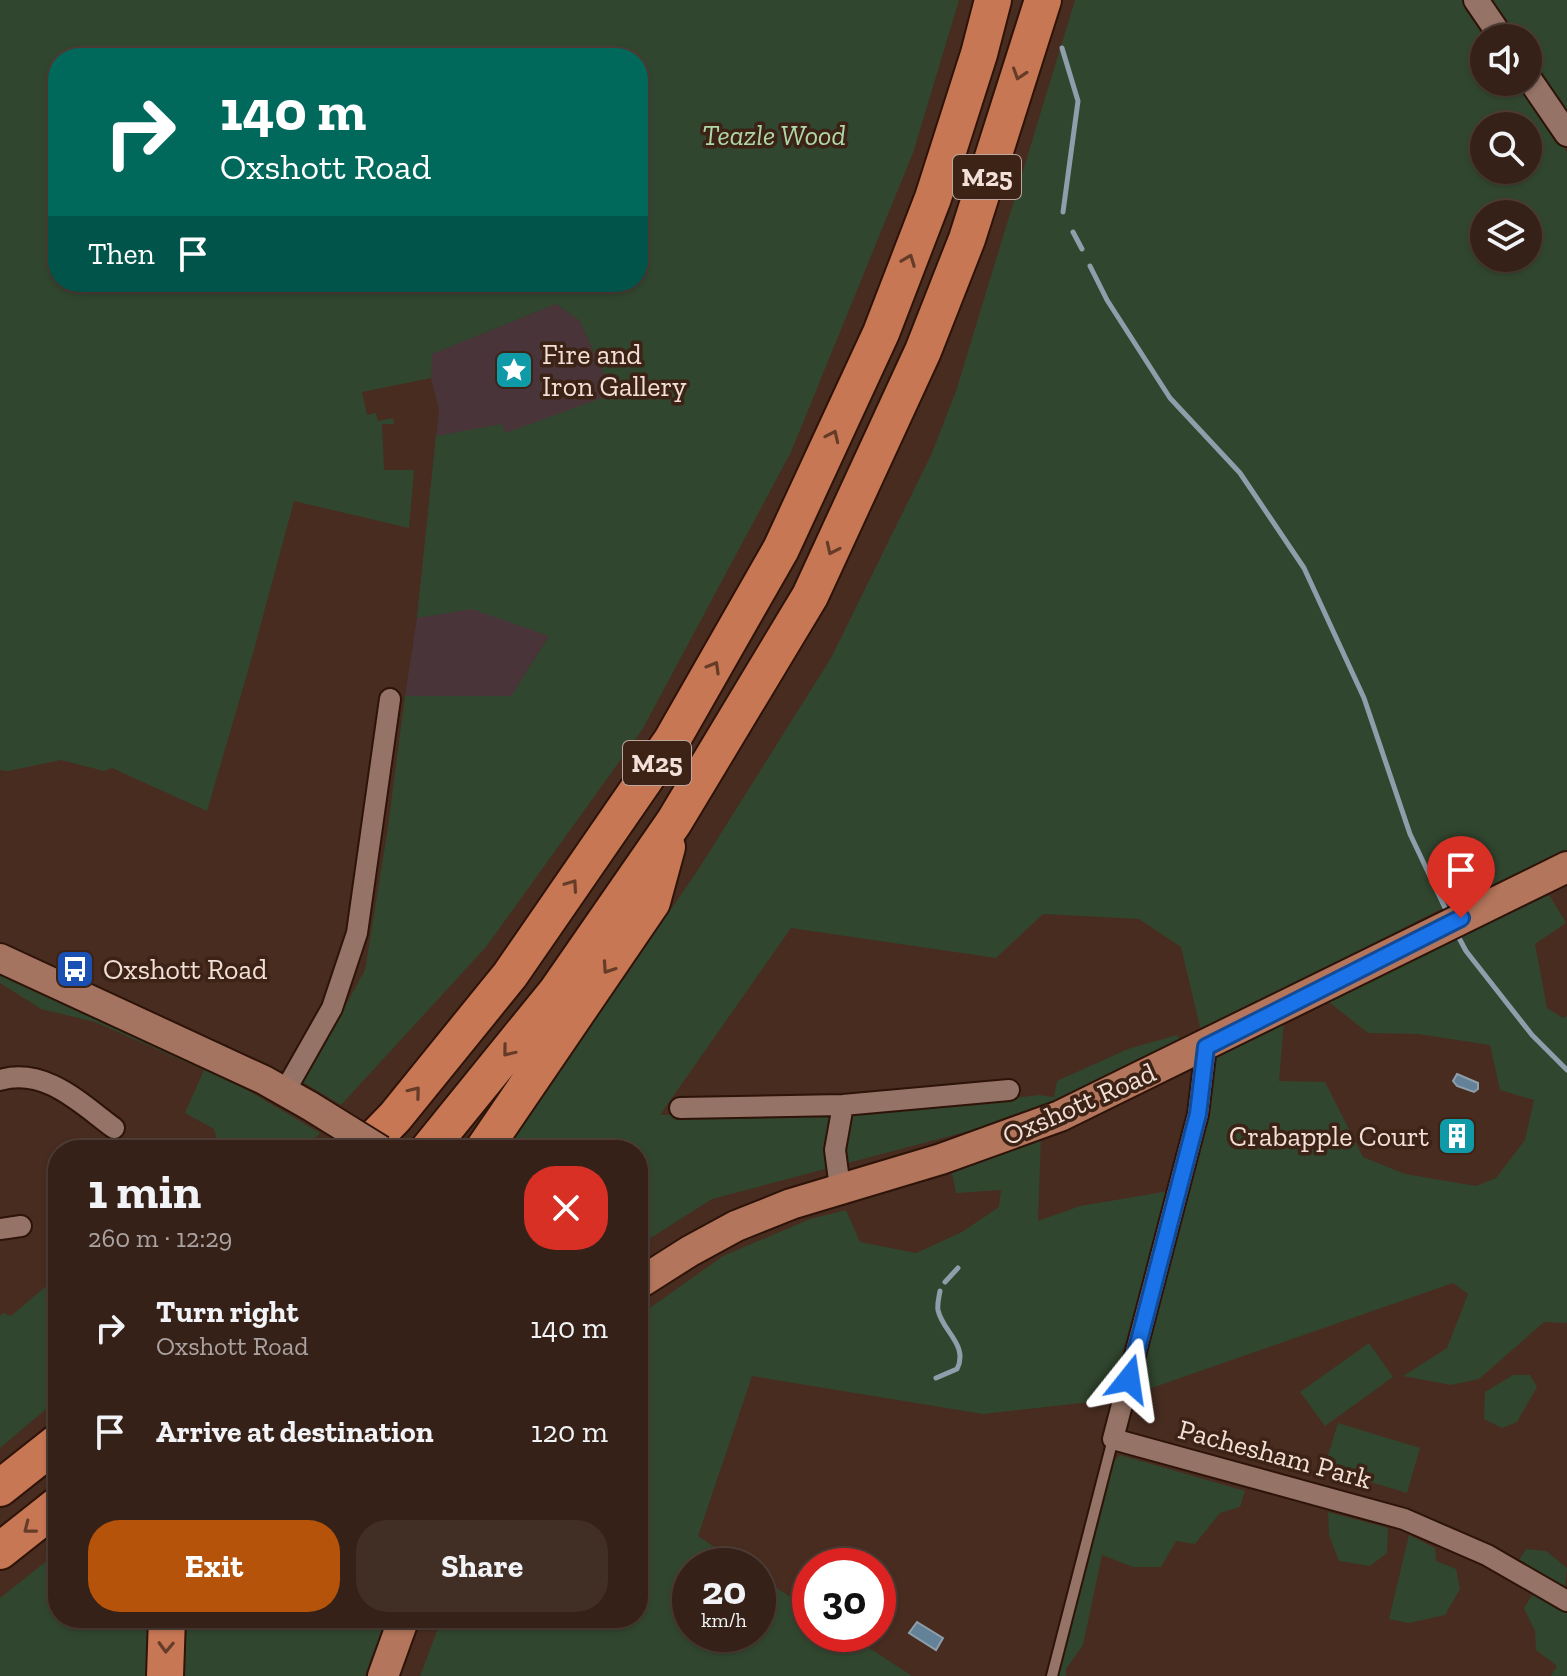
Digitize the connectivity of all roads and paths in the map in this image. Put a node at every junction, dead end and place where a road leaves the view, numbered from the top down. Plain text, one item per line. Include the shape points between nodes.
1 (993, 0) edge
2 (1043, 0) edge
3 (1476, 0) edge
4 (1492, 24) edge
5 (1541, 96) edge
6 (1567, 134) edge
7 (390, 699) dead end
8 (674, 822) junction
9 (1567, 867) edge
10 (0, 958) edge
11 (1206, 1047) junction
12 (0, 1080) edge
13 (1009, 1090) dead end
14 (285, 1091) junction
15 (843, 1105) junction
16 (680, 1108) dead end
17 (114, 1128) dead end
18 (365, 1140) edge
19 (373, 1140) edge
20 (436, 1140) edge
21 (490, 1140) edge
22 (840, 1188) junction
23 (21, 1226) dead end
24 (0, 1229) edge
25 (648, 1278) edge
26 (1113, 1439) junction
27 (48, 1450) edge
28 (0, 1488) edge
29 (48, 1513) edge
30 (0, 1551) edge
31 (1567, 1601) edge
32 (167, 1628) edge
33 (400, 1628) edge
34 (165, 1676) edge
35 (383, 1676) edge
36 (1052, 1676) edge

19 -> 1 highway, M25 via 510,975 672,740 781,549 881,333 928,211
2 -> 8 highway, M25 via 967,239 923,351 810,596
3 - 4 street
5 - 6 street
7 - 14 street via 357,933 332,1008
8 -> 20 highway, M25 via 557,991
8 -> 21 highway, M25 via 652,902
9 - 11 main road, Oxshott Road
10 - 14 main road
11 - 22 main road, Oxshott Road via 1021,1133
11 - 26 street via 1198,1114
12 - 17 street via 18,1076 52,1084
13 - 15 street, Oxshott Road
14 - 18 main road, bridge
15 - 16 street, Oxshott Road
15 - 22 street via 835,1150
22 - 25 main road, Oxshott Road via 736,1226
23 - 24 street
26 - 31 street, Pachesham Park via 1404,1519 1497,1560
26 - 36 lane
27 - 28 highway
29 -> 30 highway
32 -> 34 highway
33 - 35 main road

